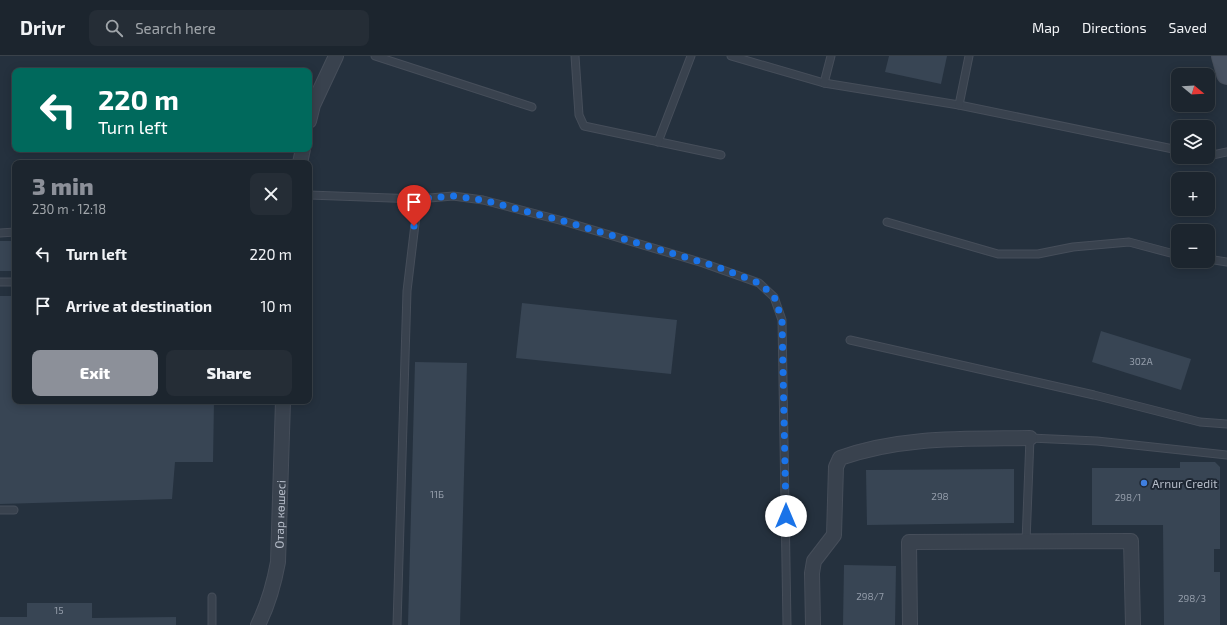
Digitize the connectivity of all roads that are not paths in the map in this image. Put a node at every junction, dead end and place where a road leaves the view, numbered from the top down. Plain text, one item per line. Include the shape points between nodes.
1 (336, 56) edge
2 (375, 56) edge
3 (575, 56) edge
4 (690, 56) edge
5 (731, 56) edge
6 (831, 56) edge
7 (969, 56) edge
8 (1222, 56) edge
9 (1227, 74) edge
10 (824, 83) junction
11 (312, 104) edge
12 (959, 105) junction
13 (532, 108) dead end
14 (658, 142) junction
15 (1171, 149) edge
16 (1227, 152) edge
17 (721, 155) dead end
18 (1215, 155) edge
19 (312, 195) edge
20 (418, 199) junction
21 (887, 222) dead end
22 (12, 232) edge
23 (0, 233) edge
24 (1171, 253) edge
25 (1215, 260) edge
26 (1227, 262) edge
27 (0, 282) edge
28 (12, 282) edge
29 (850, 340) dead end
30 (283, 404) edge
31 (1227, 424) edge
32 (1030, 438) junction
33 (1227, 455) edge
34 (0, 510) edge
35 (14, 510) dead end
36 (1026, 542) junction
37 (212, 597) dead end
38 (212, 625) edge
39 (258, 625) edge
40 (397, 625) edge
41 (787, 625) edge
42 (813, 625) edge
43 (910, 625) edge
44 (1133, 625) edge

1 - 11 street
2 - 13 lane
3 - 14 lane via 579,115 584,126
4 - 14 lane
5 - 10 lane
6 - 10 lane
7 - 12 lane
8 - 9 main road
10 - 12 lane
12 - 15 lane
14 - 17 lane
16 - 18 lane
19 - 20 lane
20 - 40 lane via 407,291
20 - 41 lane via 453,196 483,200 563,221 738,274 759,283 774,296 782,320 784,346
21 - 24 lane via 998,254 1038,254 1129,242
22 - 23 lane
25 - 26 lane
27 - 28 lane
29 - 31 lane via 1094,395 1200,422
30 - 39 street, Отар көшесі via 278,562 265,612
32 - 33 lane via 1097,440
32 - 36 lane
32 - 42 street via 910,441 840,458 836,467 834,535 814,561 812,573
34 - 35 lane
36 - 43 street via 909,542
36 - 44 street via 1131,541
37 - 38 lane

